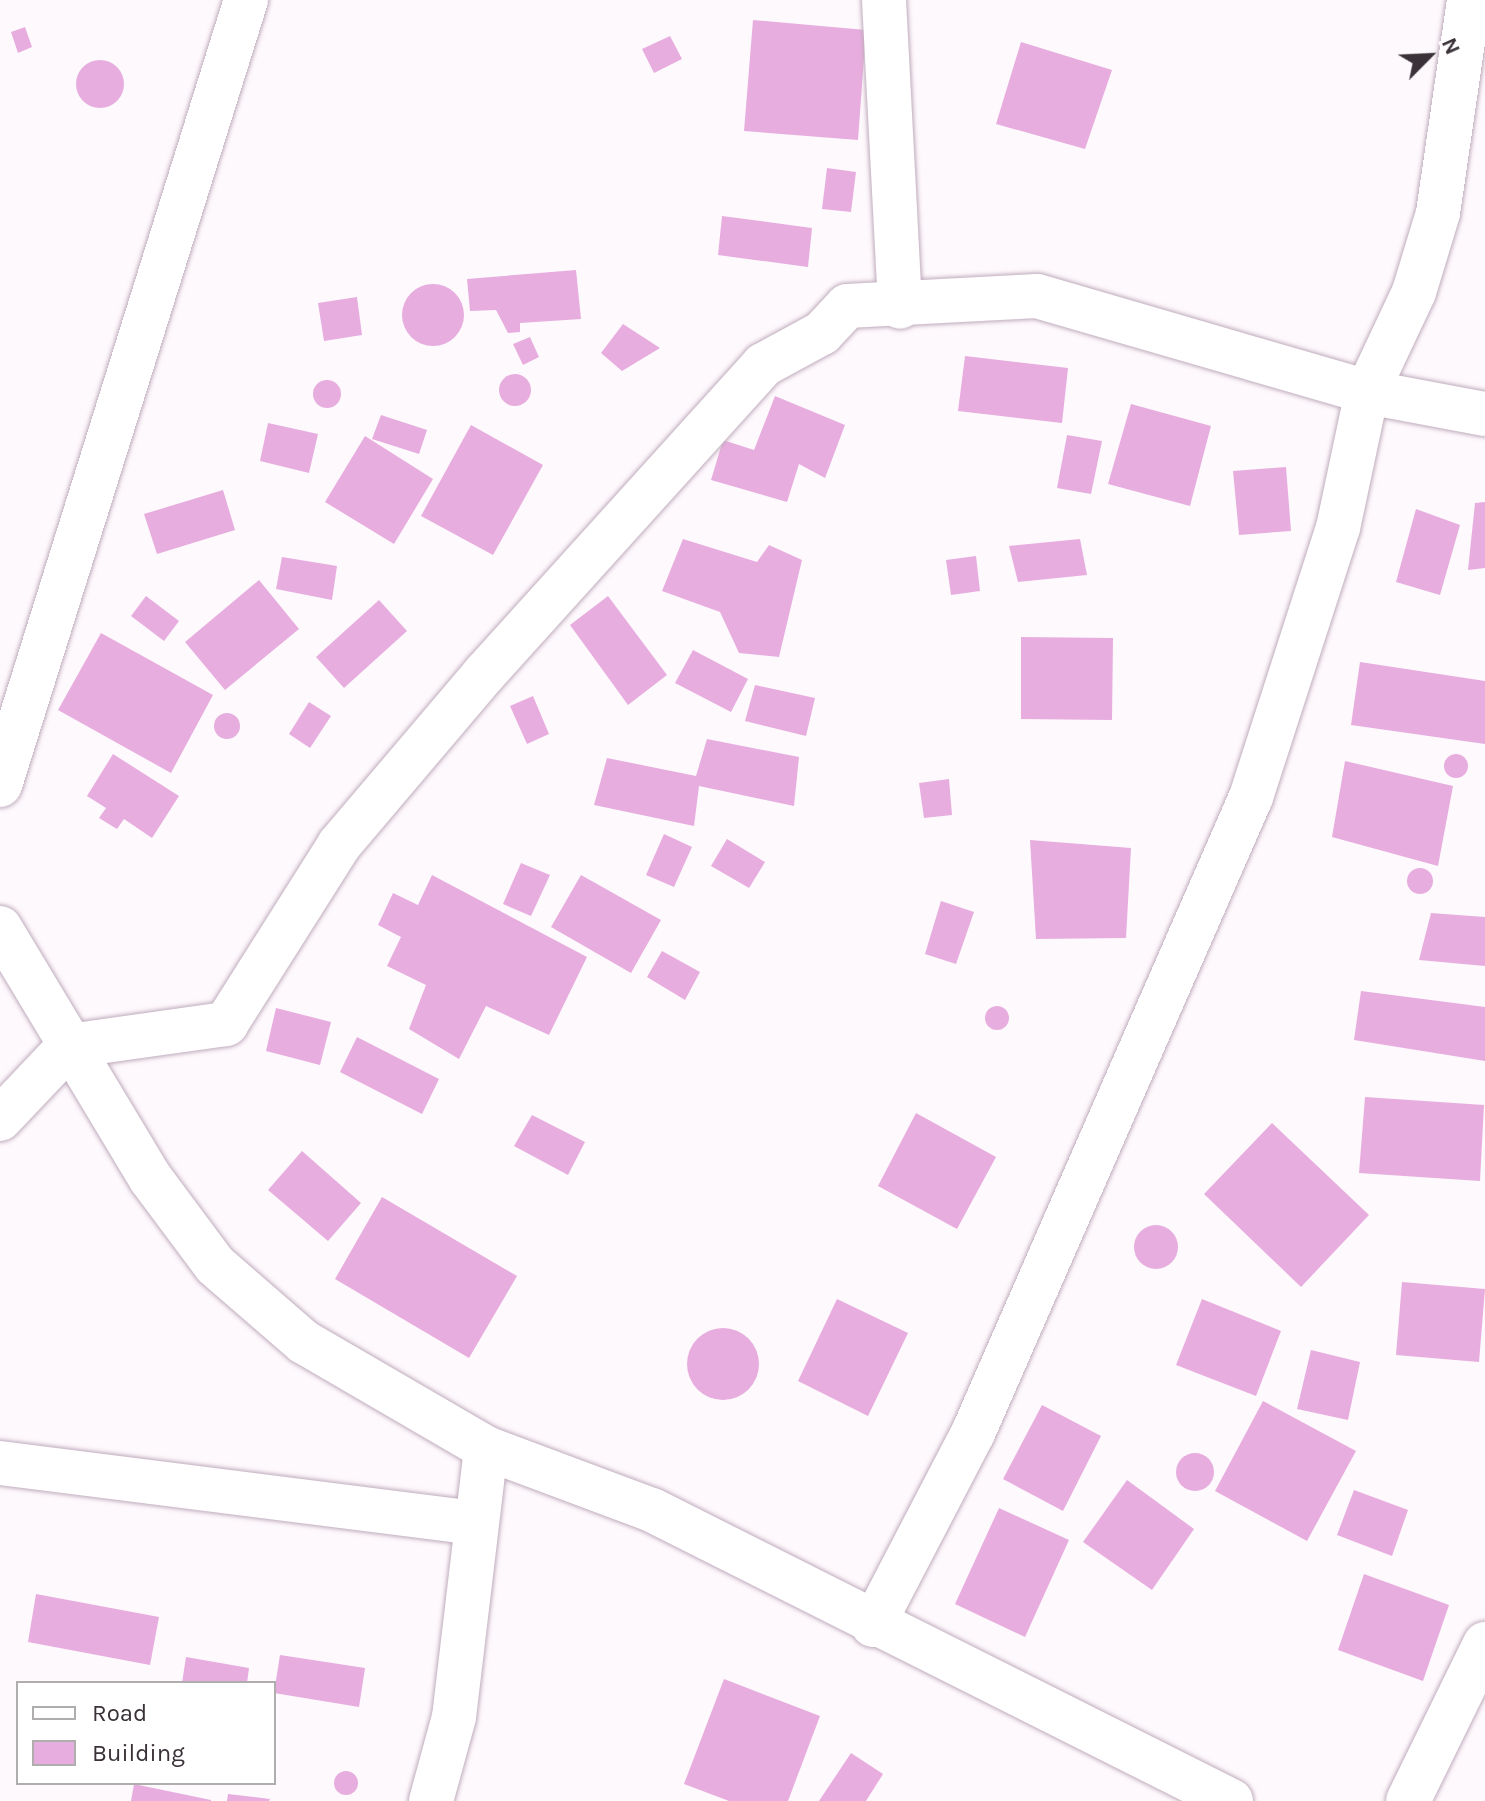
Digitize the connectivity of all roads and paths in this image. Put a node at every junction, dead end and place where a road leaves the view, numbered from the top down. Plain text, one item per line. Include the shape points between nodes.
1 (246, 0) edge
2 (884, 0) edge
3 (1469, 0) edge
4 (900, 307) junction
5 (1367, 392) junction
6 (1485, 414) edge
7 (0, 785) edge
8 (0, 928) edge
9 (69, 1046) junction
10 (0, 1119) edge
11 (486, 1448) junction
12 (0, 1463) edge
13 (475, 1523) junction
14 (873, 1625) junction
15 (1485, 1644) edge
16 (431, 1801) edge
17 (1231, 1801) edge
18 (1408, 1801) edge

1 - 7 street
2 - 4 street
3 - 5 street via 1438,213 1414,292
4 - 5 street via 1037,296
4 - 9 street via 847,306 822,333 763,365 339,845 226,1024
5 - 6 street
5 - 14 street via 1338,528 1251,797 973,1433
8 - 9 street
9 - 10 street
9 - 11 street via 215,1265 304,1342
11 - 13 street
11 - 14 street via 652,1510
12 - 13 street
13 - 16 street via 454,1717
14 - 17 street
15 - 18 street

